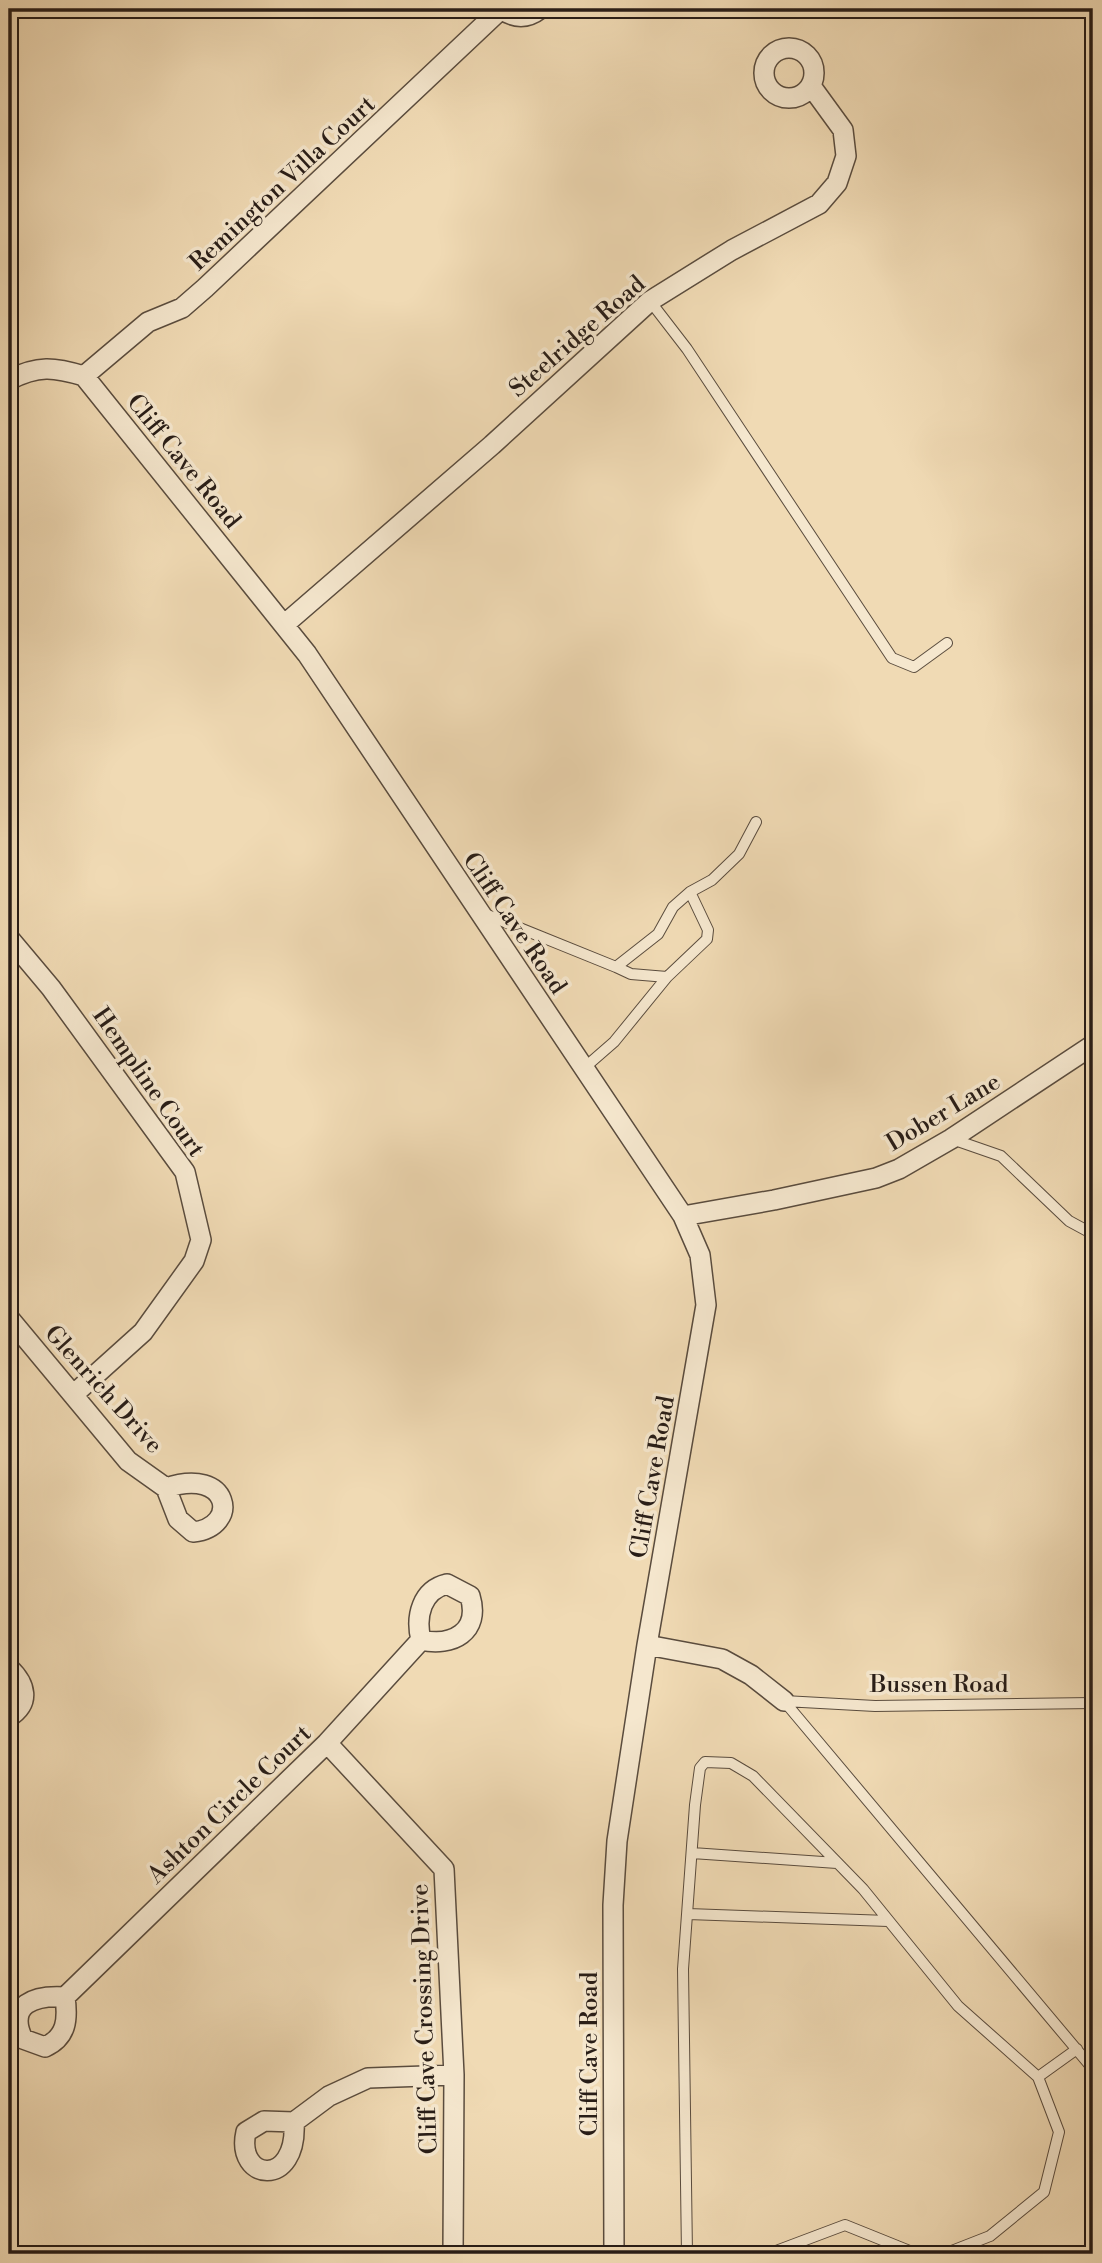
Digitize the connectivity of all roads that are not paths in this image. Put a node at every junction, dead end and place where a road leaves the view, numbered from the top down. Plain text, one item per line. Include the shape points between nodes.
1 (501, 9) edge
2 (540, 9) edge
3 (811, 86) dead end
4 (650, 301) junction
5 (84, 376) junction
6 (9, 380) edge
7 (285, 624) junction
8 (947, 643) dead end
9 (756, 822) dead end
10 (690, 892) junction
11 (477, 911) junction
12 (9, 938) edge
13 (616, 967) junction
14 (667, 977) junction
15 (1093, 1045) edge
16 (583, 1069) junction
17 (951, 1139) junction
18 (683, 1216) junction
19 (1093, 1234) edge
20 (9, 1318) edge
21 (73, 1395) junction
22 (166, 1488) dead end
23 (421, 1640) dead end
24 (647, 1645) junction
25 (9, 1668) edge
26 (784, 1701) junction
27 (1093, 1703) edge
28 (9, 1717) edge
29 (327, 1743) junction
30 (692, 1853) junction
31 (837, 1863) junction
32 (688, 1914) junction
33 (888, 1921) junction
34 (65, 1997) dead end
35 (1077, 2049) junction
36 (1093, 2069) edge
37 (454, 2076) junction
38 (1038, 2077) junction
39 (294, 2122) dead end
40 (453, 2254) edge
41 (614, 2254) edge
42 (687, 2254) edge
43 (768, 2254) edge
44 (917, 2254) edge
45 (944, 2254) edge

1 - 2 street, Remington Villa Court via 516,17
1 - 5 street, Remington Villa Court via 205,288 182,308 148,322
3 - 4 street, Steelridge Road via 843,130 846,156 837,183 818,204
4 - 7 street, Steelridge Road
4 - 8 lane via 687,349 892,658 914,667
5 - 6 street via 58,368 29,370
5 - 7 street, Cliff Cave Road
7 - 11 street, Cliff Cave Road
9 - 10 lane via 739,853 712,880
10 - 13 lane via 673,907 658,934
10 - 14 lane via 708,930 707,939
11 - 13 lane
11 - 16 street, Cliff Cave Road
12 - 21 street, Hempline Court via 186,1172 200,1231 194,1261 143,1332
13 - 14 lane via 631,974
14 - 16 lane via 614,1042
15 - 17 street, Dober Lane
16 - 18 street, Cliff Cave Road
17 - 18 street, Dober Lane via 876,1178
17 - 19 lane via 1001,1156 1069,1221
18 - 24 street, Cliff Cave Road via 700,1255 706,1305
20 - 21 street, Glenrich Drive
21 - 22 street, Glenrich Drive via 128,1461
23 - 29 street, Ashton Circle Court
24 - 26 street via 722,1659
24 - 41 street, Cliff Cave Road via 617,1841 613,1905
25 - 28 street via 23,1684 25,1695 22,1706
26 - 27 lane, Bussen Road via 875,1706
26 - 35 lane
29 - 34 street, Ashton Circle Court
29 - 37 street, Cliff Cave Crossing Drive via 444,1869
30 - 31 lane
30 - 31 lane via 701,1768 705,1762 731,1763 753,1776
30 - 32 lane
31 - 33 lane
32 - 33 lane
32 - 42 lane via 683,1969
33 - 38 lane via 958,2006
35 - 36 lane
35 - 38 lane
37 - 39 street via 368,2078 329,2096
37 - 40 street, Cliff Cave Crossing Drive
38 - 45 lane via 1059,2132 1044,2192 990,2236
43 - 44 lane via 845,2225

